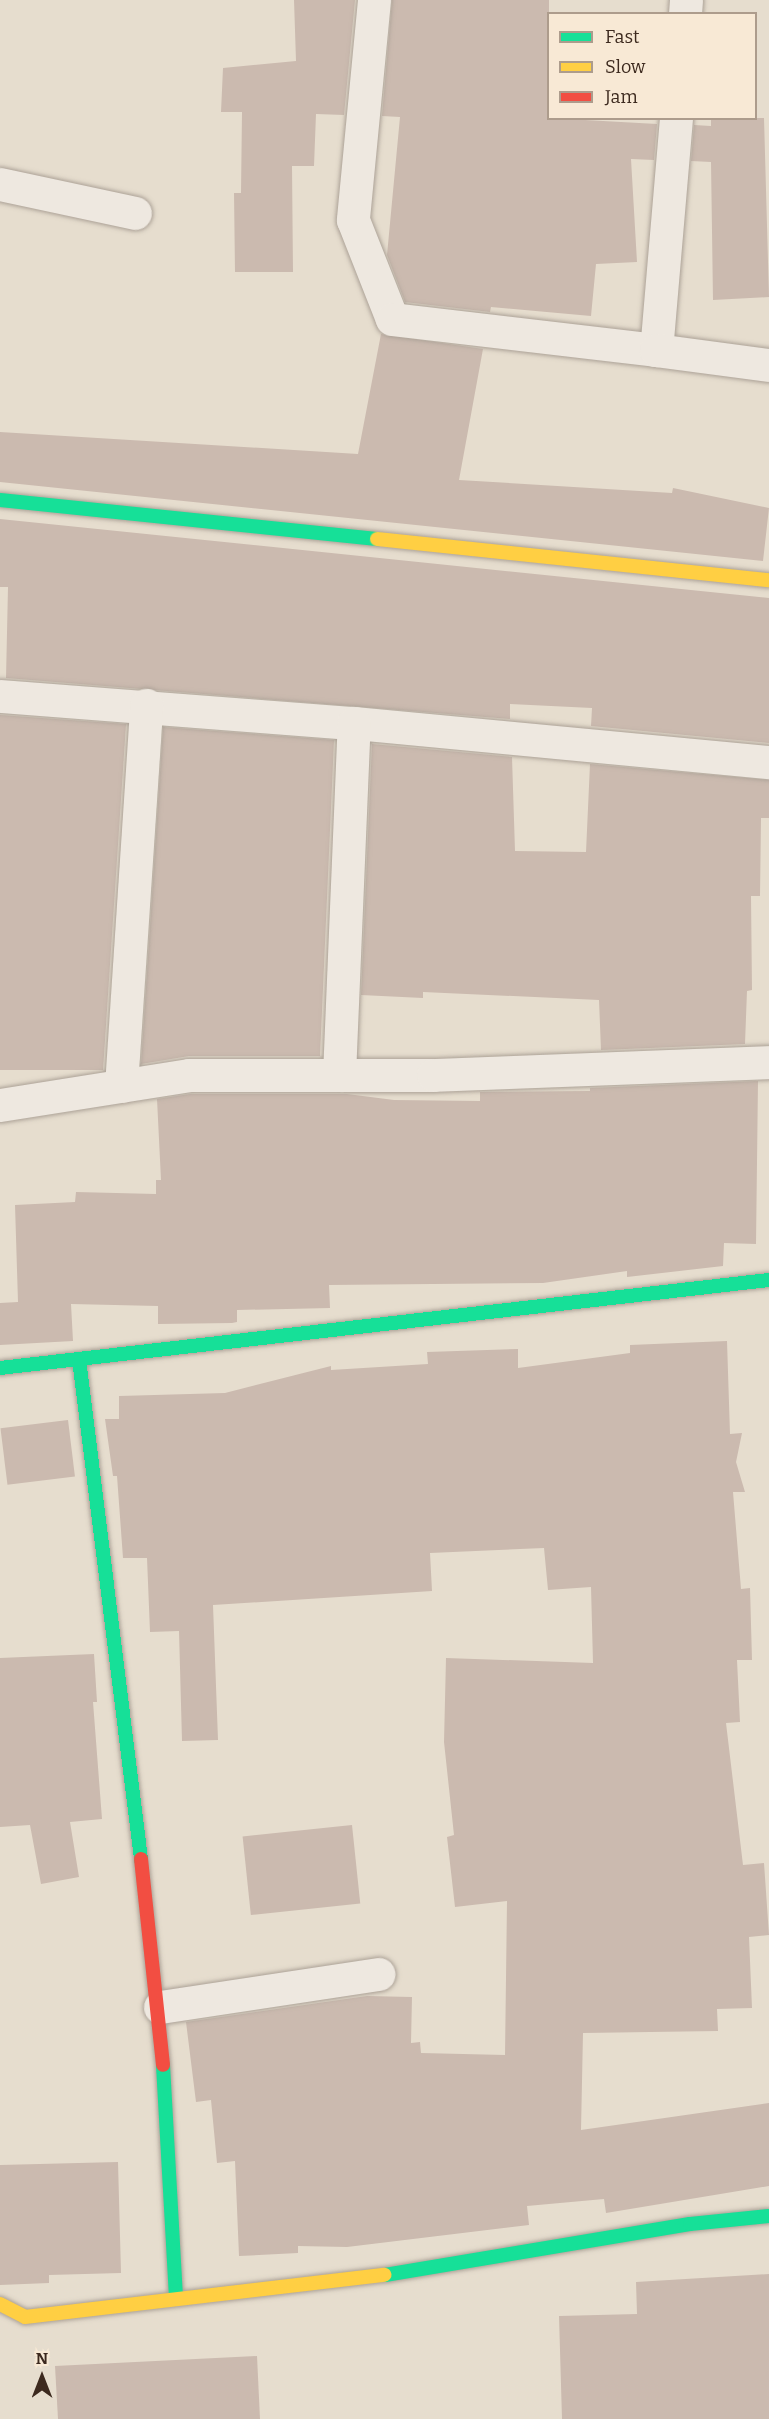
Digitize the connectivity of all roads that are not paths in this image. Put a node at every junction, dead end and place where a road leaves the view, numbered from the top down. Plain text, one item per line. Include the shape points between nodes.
1 (374, 0) edge
2 (676, 120) edge
3 (0, 184) edge
4 (135, 213) dead end
5 (656, 350) junction
6 (769, 364) edge
7 (0, 500) edge
8 (769, 580) edge
9 (0, 696) edge
10 (146, 705) junction
11 (354, 723) junction
12 (769, 762) edge
13 (769, 1062) edge
14 (339, 1075) junction
15 (121, 1086) junction
16 (0, 1105) edge
17 (769, 1280) edge
18 (79, 1359) junction
19 (0, 1368) edge
20 (379, 1974) dead end
21 (160, 2007) junction
22 (769, 2216) edge
23 (176, 2300) junction
24 (0, 2304) edge

1 - 5 street via 353,220 392,319
2 - 5 street
3 - 4 street
5 - 6 street
7 - 8 street
9 - 10 street
10 - 11 street
10 - 15 street
11 - 12 street
11 - 14 street
13 - 14 street
14 - 15 street via 189,1075
15 - 16 street
17 - 18 street
18 - 19 street
18 - 21 street
20 - 21 street
21 - 23 street
22 - 23 street via 690,2224 441,2269
23 - 24 street via 26,2317

